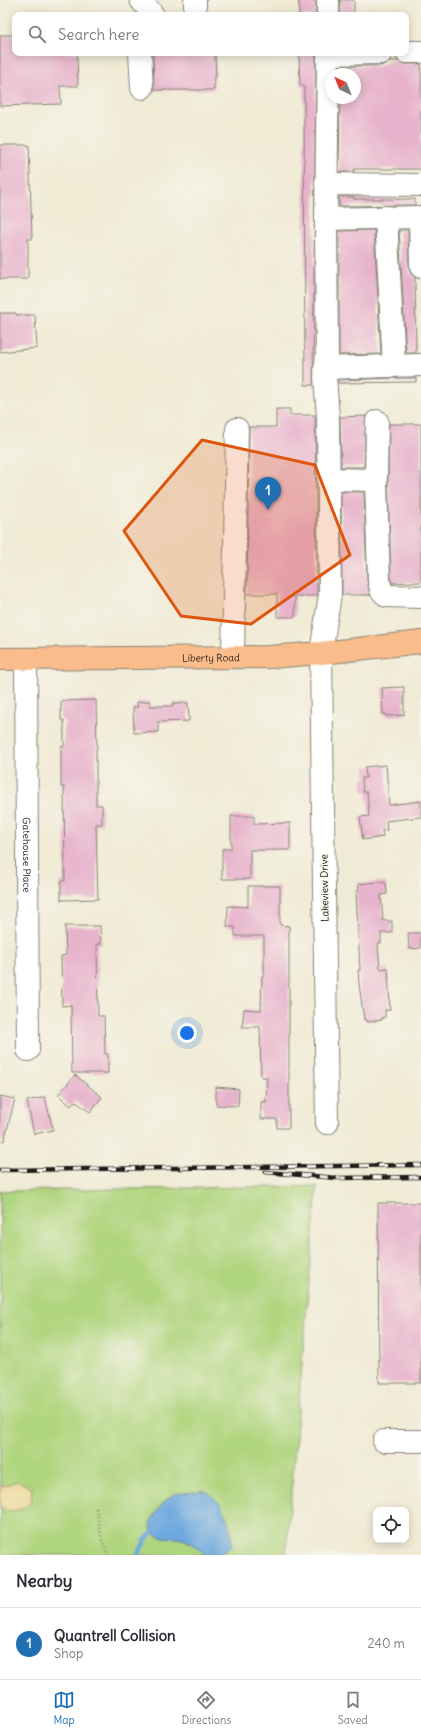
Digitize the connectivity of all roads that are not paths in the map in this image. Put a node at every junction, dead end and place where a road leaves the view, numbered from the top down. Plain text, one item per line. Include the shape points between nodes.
1 (141, 0) edge
2 (195, 0) edge
3 (328, 0) edge
4 (151, 12) edge
5 (195, 12) edge
6 (328, 12) edge
7 (409, 52) edge
8 (421, 52) edge
9 (140, 56) edge
10 (328, 56) edge
11 (142, 88) dead end
12 (326, 184) junction
13 (421, 185) edge
14 (386, 217) junction
15 (421, 217) edge
16 (326, 219) junction
17 (421, 267) edge
18 (421, 365) edge
19 (394, 366) junction
20 (326, 368) junction
21 (377, 421) dead end
22 (237, 430) dead end
23 (329, 479) junction
24 (376, 480) junction
25 (421, 597) edge
26 (421, 642) edge
27 (321, 653) junction
28 (234, 657) junction
29 (0, 659) edge
30 (26, 659) junction
31 (28, 1050) dead end
32 (327, 1124) dead end
33 (384, 1441) dead end
34 (421, 1442) edge

1 - 4 street
2 - 5 street
3 - 6 street
7 - 8 street
9 - 11 street
10 - 12 street, Lakeview Drive
12 - 13 street
12 - 16 street, Lakeview Drive
14 - 15 street
14 - 16 street
14 - 19 street
15 - 17 street
16 - 20 street, Lakeview Drive
18 - 19 street
19 - 20 street
20 - 23 street, Lakeview Drive
21 - 24 street
22 - 28 street
23 - 24 street
23 - 27 street, Lakeview Drive via 330,594
24 - 25 street via 381,590 387,596
26 - 27 main road, Liberty Road
27 - 28 main road, Liberty Road
27 - 32 street, Lakeview Drive
28 - 30 main road, Liberty Road
29 - 30 main road, Liberty Road
30 - 31 street, Gatehouse Place
33 - 34 street

